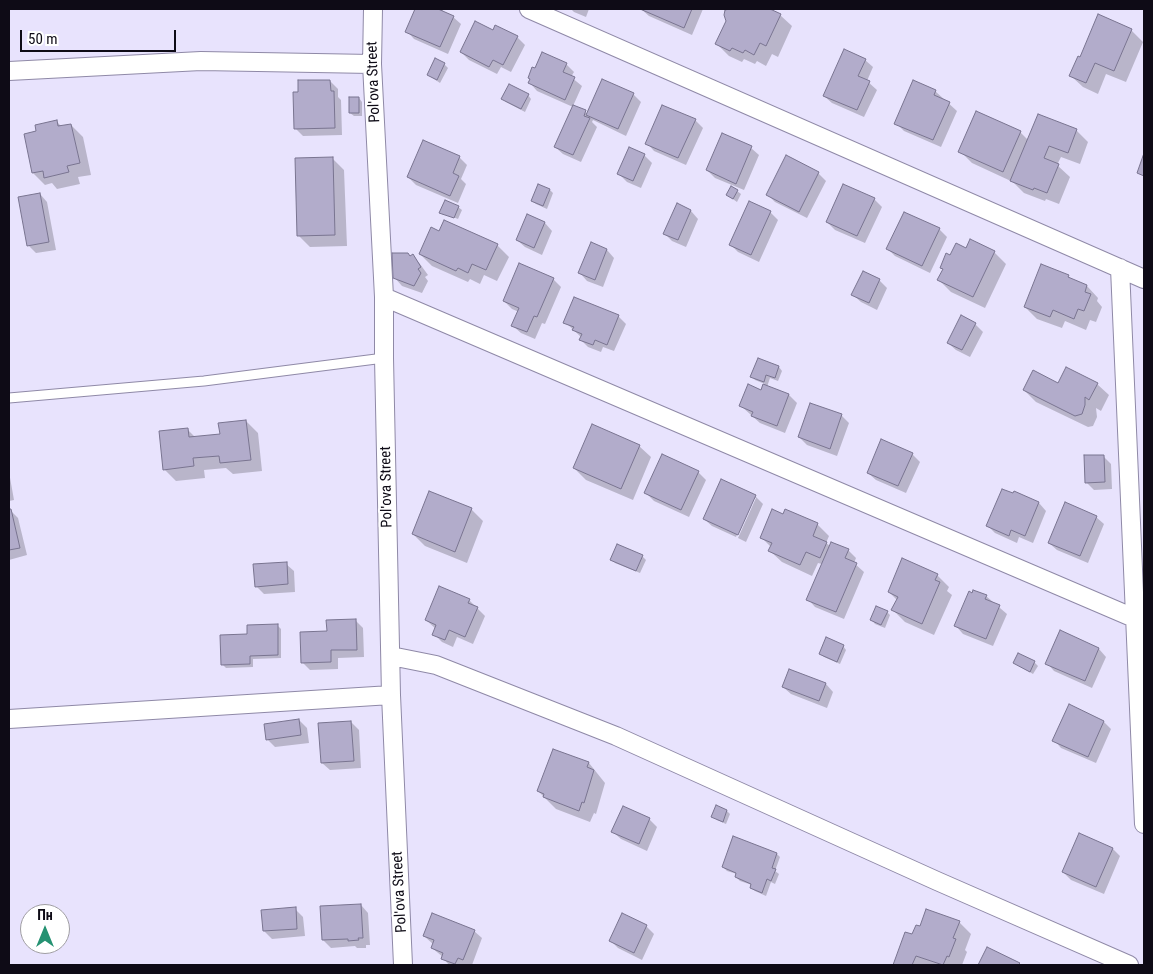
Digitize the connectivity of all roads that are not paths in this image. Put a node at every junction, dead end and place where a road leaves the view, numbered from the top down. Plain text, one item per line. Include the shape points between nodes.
1 (373, 9) edge
2 (529, 9) edge
3 (372, 64) junction
4 (9, 71) edge
5 (1120, 268) junction
6 (1144, 279) edge
7 (384, 297) junction
8 (384, 358) junction
9 (9, 398) edge
10 (1134, 618) junction
11 (391, 656) junction
12 (391, 695) junction
13 (9, 718) edge
14 (1144, 824) edge
15 (404, 965) edge
16 (1129, 965) edge

1 - 3 street, Polʹova Street
2 - 5 street
3 - 4 street via 201,61
3 - 7 street, Polʹova Street
5 - 6 street
5 - 10 street
7 - 8 street, Polʹova Street
7 - 10 street
8 - 9 lane via 204,381
8 - 11 street, Polʹova Street
10 - 14 street
11 - 12 street, Polʹova Street
11 - 16 street via 436,666 616,736
12 - 13 street
12 - 15 street, Polʹova Street

